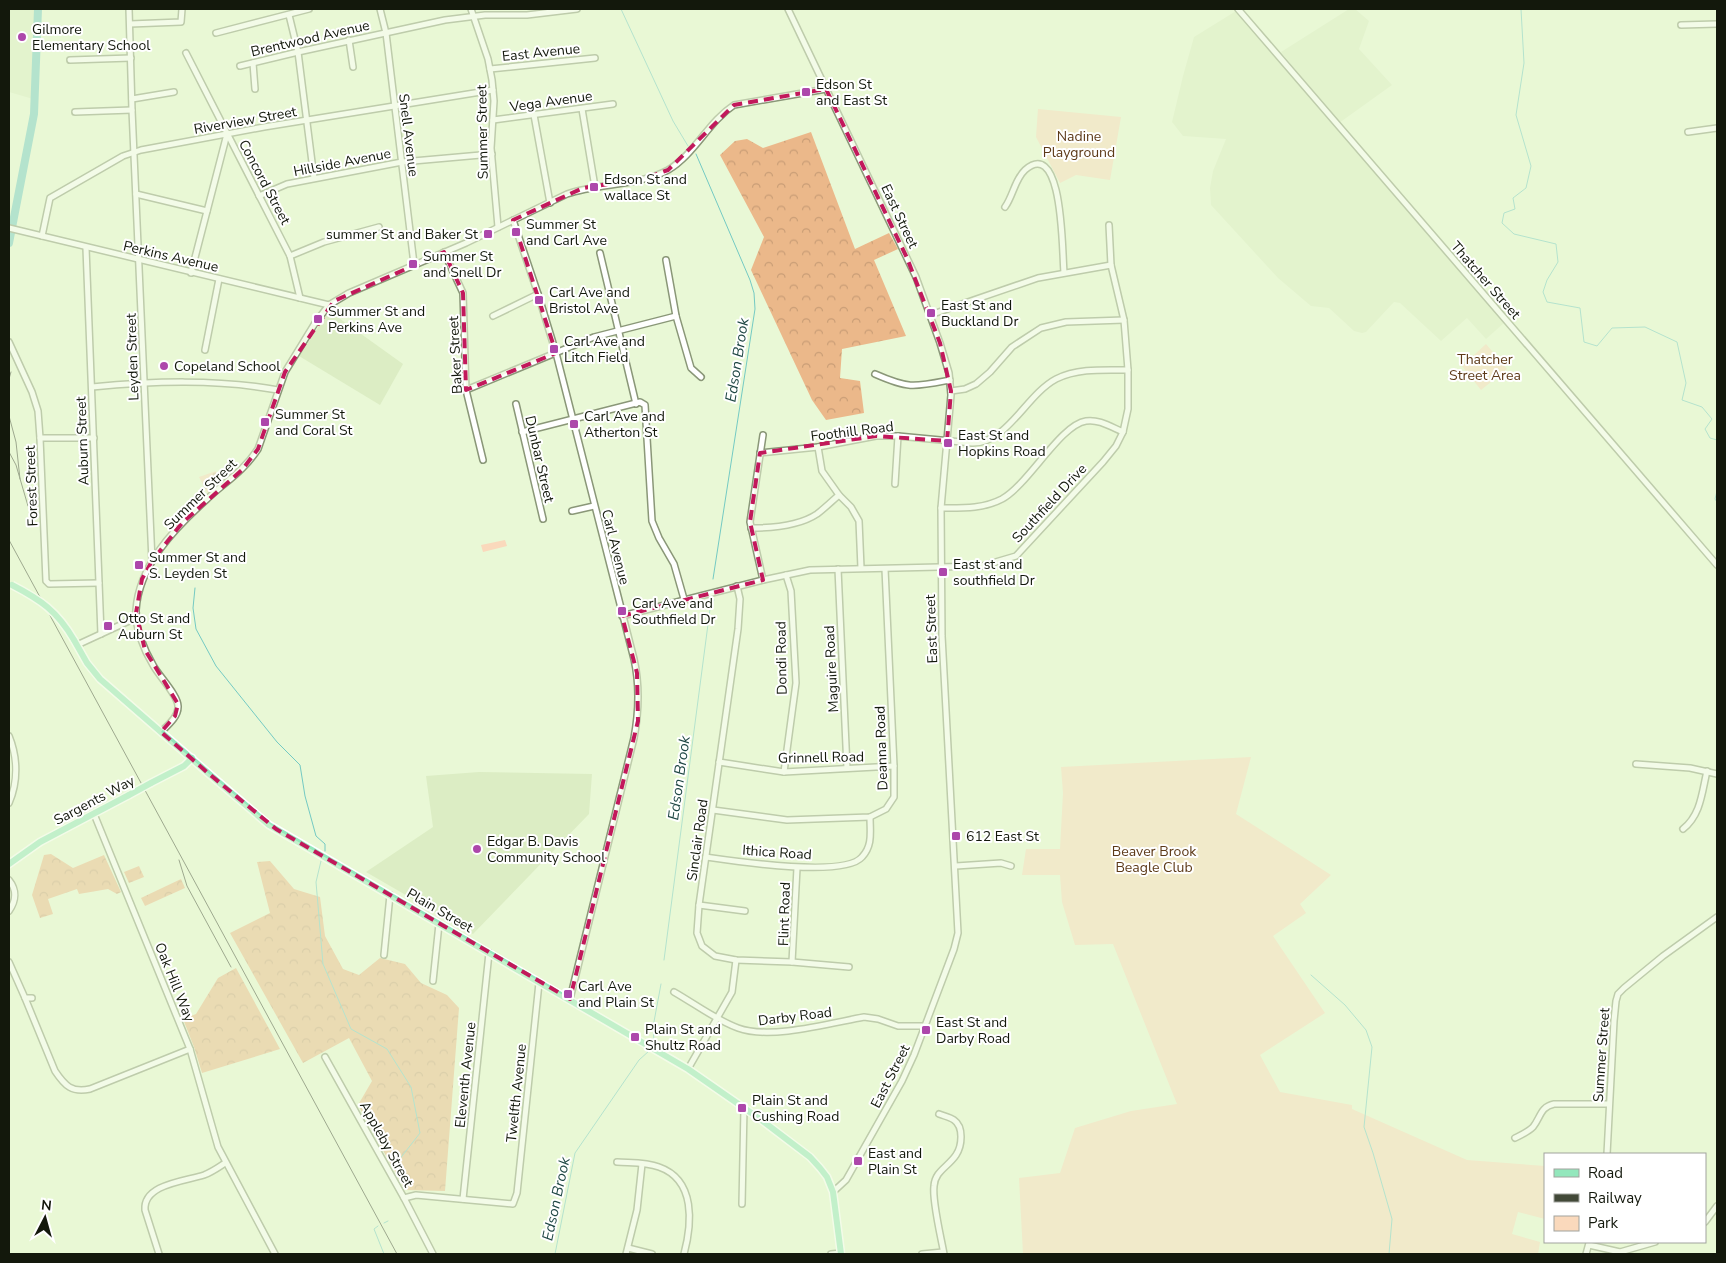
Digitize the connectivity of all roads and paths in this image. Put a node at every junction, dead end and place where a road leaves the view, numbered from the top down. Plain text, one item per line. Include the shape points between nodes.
1 (130, 9) edge
2 (182, 9) edge
3 (309, 9) edge
4 (380, 9) edge
5 (471, 9) edge
6 (577, 9) edge
7 (788, 9) edge
8 (1238, 9) edge
9 (289, 14) junction
10 (474, 16) junction
11 (130, 24) junction
12 (1717, 24) edge
13 (1681, 25) dead end
14 (216, 33) dead end
15 (386, 33) junction
16 (349, 40) junction
17 (298, 52) junction
18 (186, 53) dead end
19 (131, 58) junction
20 (595, 58) dead end
21 (70, 60) dead end
22 (253, 63) junction
23 (240, 66) dead end
24 (353, 67) dead end
25 (490, 69) junction
26 (255, 89) dead end
27 (826, 89) junction
28 (493, 90) junction
29 (174, 92) dead end
30 (132, 99) junction
31 (612, 104) dead end
32 (394, 107) junction
33 (582, 108) junction
34 (132, 110) junction
35 (75, 112) dead end
36 (534, 115) junction
37 (306, 120) junction
38 (493, 120) junction
39 (1717, 128) edge
40 (1688, 132) dead end
41 (227, 134) junction
42 (134, 152) junction
43 (492, 154) junction
44 (402, 162) junction
45 (314, 178) junction
46 (595, 187) junction
47 (136, 194) junction
48 (259, 196) junction
49 (550, 203) junction
50 (1005, 207) dead end
51 (207, 211) junction
52 (514, 220) junction
53 (1109, 225) dead end
54 (379, 227) dead end
55 (498, 227) junction
56 (9, 228) edge
57 (42, 236) junction
58 (86, 248) junction
59 (444, 252) junction
60 (600, 253) dead end
61 (290, 256) junction
62 (139, 260) junction
63 (666, 260) dead end
64 (414, 264) junction
65 (1111, 265) junction
66 (1064, 272) junction
67 (191, 273) junction
68 (219, 279) junction
69 (538, 294) junction
70 (300, 298) junction
71 (329, 305) junction
72 (930, 315) junction
73 (493, 316) dead end
74 (676, 316) junction
75 (1124, 320) junction
76 (618, 330) junction
77 (9, 342) edge
78 (205, 350) dead end
79 (556, 353) junction
80 (1128, 370) junction
81 (875, 374) dead end
82 (701, 377) dead end
83 (950, 380) junction
84 (144, 383) junction
85 (92, 388) junction
86 (278, 390) junction
87 (466, 390) junction
88 (951, 391) junction
89 (516, 404) dead end
90 (636, 404) junction
91 (573, 419) junction
92 (522, 432) junction
93 (1123, 432) junction
94 (763, 434) dead end
95 (898, 436) junction
96 (40, 438) junction
97 (94, 438) junction
98 (947, 441) junction
99 (818, 447) junction
100 (760, 453) junction
101 (482, 460) dead end
102 (895, 484) dead end
103 (839, 495) junction
104 (594, 506) junction
105 (942, 508) junction
106 (572, 511) dead end
107 (543, 519) dead end
108 (752, 528) junction
109 (152, 561) junction
110 (1717, 565) edge
111 (861, 568) junction
112 (941, 568) junction
113 (838, 569) junction
114 (885, 569) junction
115 (786, 575) junction
116 (763, 580) junction
117 (99, 583) junction
118 (10, 584) edge
119 (737, 586) junction
120 (684, 599) junction
121 (136, 613) junction
122 (622, 616) junction
123 (101, 634) junction
124 (76, 642) junction
125 (162, 732) junction
126 (9, 736) edge
127 (192, 758) junction
128 (719, 762) junction
129 (1636, 764) dead end
130 (894, 766) junction
131 (847, 768) junction
132 (1708, 771) junction
133 (784, 772) junction
134 (1717, 774) edge
135 (9, 803) edge
136 (713, 810) junction
137 (94, 814) junction
138 (870, 817) junction
139 (1683, 829) dead end
140 (706, 857) junction
141 (9, 864) edge
142 (956, 866) junction
143 (1010, 866) dead end
144 (797, 868) junction
145 (9, 880) edge
146 (390, 895) junction
147 (699, 905) junction
148 (9, 911) edge
149 (745, 911) dead end
150 (1717, 917) edge
151 (439, 924) junction
152 (489, 953) junction
153 (384, 955) dead end
154 (736, 960) junction
155 (9, 962) edge
156 (792, 962) junction
157 (849, 967) dead end
158 (433, 981) dead end
159 (539, 983) junction
160 (674, 992) dead end
161 (24, 998) junction
162 (32, 998) dead end
163 (570, 999) junction
164 (718, 1018) junction
165 (926, 1026) junction
166 (190, 1049) junction
167 (325, 1057) dead end
168 (688, 1069) junction
169 (1608, 1104) junction
170 (744, 1108) junction
171 (939, 1114) dead end
172 (1515, 1138) dead end
173 (1607, 1153) edge
174 (617, 1162) dead end
175 (225, 1163) junction
176 (642, 1164) junction
177 (833, 1192) junction
178 (404, 1198) junction
179 (463, 1199) junction
180 (513, 1204) joint
181 (742, 1204) dead end
182 (1717, 1206) edge
183 (1706, 1221) edge
184 (1589, 1243) edge
185 (1652, 1243) edge
186 (628, 1248) junction
187 (944, 1253) edge
188 (158, 1254) edge
189 (275, 1254) edge
190 (433, 1254) edge
191 (626, 1254) edge
192 (652, 1254) edge
193 (684, 1254) edge
194 (831, 1254) edge
195 (841, 1254) edge
196 (922, 1254) edge
197 (1586, 1254) edge

1 - 11 street, Leyden Street
2 - 11 street via 181,22
3 - 9 street
4 - 15 street, Snell Avenue
5 - 10 street, Summer Street
6 - 10 street, Brentwood Avenue via 527,15
7 - 27 street, East Street
8 - 110 street, Thatcher Street
9 - 14 street
9 - 17 street
10 - 15 street, Brentwood Avenue
10 - 25 street, Summer Street
11 - 19 street, Leyden Street
12 - 13 street
15 - 16 street, Brentwood Avenue
15 - 32 street, Snell Avenue
16 - 17 street, Brentwood Avenue
16 - 24 street
17 - 22 street, Brentwood Avenue
17 - 37 street
18 - 41 street, Concord Street
19 - 21 street
19 - 30 street, Leyden Street
20 - 25 street, East Avenue
22 - 23 street, Brentwood Avenue
22 - 26 street
25 - 28 street, Summer Street
27 - 46 street, Summer Street via 734,105 723,112 686,156 668,170 646,178
27 - 72 street, East Street via 899,240
28 - 32 street, Riverview Street
28 - 38 street, Summer Street
29 - 30 street
30 - 34 street, Leyden Street
31 - 33 street, Vega Avenue
32 - 37 street, Riverview Street
32 - 44 street, Snell Avenue
33 - 36 street, Vega Avenue
33 - 46 street
34 - 35 street
34 - 42 street, Leyden Street
36 - 38 street, Vega Avenue
36 - 49 street
37 - 41 street, Riverview Street
37 - 45 street
38 - 43 street, Summer Street
39 - 40 street
41 - 42 street, Riverview Street
41 - 48 street, Concord Street
41 - 51 street
42 - 47 street, Leyden Street
42 - 57 street, Riverview Street via 50,198
43 - 44 street, Hillside Avenue
43 - 55 street, Summer Street
44 - 45 street, Hillside Avenue
44 - 64 street, Snell Avenue
45 - 48 street, Hillside Avenue via 287,184
46 - 49 street, Summer Street via 567,194
47 - 51 street
47 - 62 street, Leyden Street
48 - 61 street, Concord Street
49 - 52 street, Summer Street
50 - 66 street via 1022,173 1034,164 1041,164 1047,169 1058,191
51 - 67 street
52 - 55 street, Summer Street
52 - 69 street, Carl Avenue
53 - 65 street, Southfield Drive
54 - 61 street via 324,242
55 - 59 street, Summer Street
56 - 57 street, Perkins Avenue
57 - 58 street, Perkins Avenue
58 - 62 street, Perkins Avenue
58 - 85 street, Auburn Street
59 - 64 street, Summer Street
59 - 87 street, Baker Street via 463,293
60 - 76 street
61 - 70 street, Concord Street
62 - 67 street, Perkins Avenue
62 - 84 street, Leyden Street
63 - 74 street
64 - 71 street, Summer Street
65 - 66 street
65 - 75 street, Southfield Drive
66 - 72 street
67 - 68 street, Perkins Avenue
68 - 70 street, Perkins Avenue
68 - 78 street
69 - 73 street
69 - 79 street, Carl Avenue
70 - 71 street, Perkins Avenue
71 - 86 street, Summer Street via 290,362
72 - 83 street, East Street
74 - 76 street
74 - 82 street via 692,368
75 - 80 street, Southfield Drive
75 - 88 street via 1066,322 1041,328 1012,347 976,384
76 - 79 street
76 - 90 street
77 - 96 street, Forest Street via 32,392 38,411
79 - 87 street
79 - 91 street, Carl Avenue
80 - 93 street, Southfield Drive via 1128,409
80 - 98 street, Foothill Road via 1084,371 1066,375 1038,392 991,440 978,443
81 - 83 street via 909,386
83 - 88 street, East Street
84 - 85 street
84 - 86 street via 196,382
84 - 109 street, Leyden Street
85 - 97 street, Auburn Street
86 - 109 street, Summer Street via 258,449 251,460 182,523
87 - 101 street, Baker Street
88 - 98 street, East Street
89 - 92 street, Dunbar Street
90 - 91 street
90 - 120 street via 642,402 646,407 652,521 674,564
91 - 92 street
91 - 104 street, Carl Avenue
92 - 107 street, Dunbar Street
93 - 105 street via 1097,421 1079,423 1067,431 1023,481 1001,499 980,506
93 - 112 street, Southfield Drive via 1104,462 1016,556 982,566
94 - 100 street
95 - 98 street, Foothill Road
95 - 99 street, Foothill Road via 876,436
95 - 102 street
96 - 97 street
96 - 117 street, Forest Street via 46,581 49,584
97 - 117 street, Auburn Street
98 - 105 street, East Street
99 - 100 street, Foothill Road
99 - 103 street via 822,471
100 - 108 street via 750,522
103 - 108 street via 805,520 773,528
103 - 111 street via 859,521
104 - 106 street, Dunbar Street
104 - 122 street, Carl Avenue
105 - 112 street, East Street
108 - 116 street
109 - 121 street, Summer Street via 142,579
111 - 113 street, Southfield Drive
111 - 114 street, Southfield Drive
112 - 114 street, Southfield Drive
112 - 142 street, East Street
113 - 115 street, Southfield Drive
113 - 131 street, Maguire Road
114 - 130 street, Deanna Road
115 - 116 street, Southfield Drive
115 - 133 street, Dondi Road via 791,591 796,683
116 - 119 street, Southfield Drive
117 - 123 street, Auburn Street
118 - 124 main road, Plain Street, bridge via 52,609
119 - 120 street, Southfield Drive
119 - 128 street, Sinclair Road via 740,599 738,629
120 - 122 street, Southfield Drive
121 - 123 street via 129,621
121 - 125 street, Summer Street via 145,650 178,704 175,716
122 - 163 street, Carl Avenue via 637,673 638,721
123 - 124 street
124 - 125 main road, Plain Street via 98,676
125 - 127 main road, Plain Street
126 - 135 street via 16,772
127 - 137 main road, Sargents Way, bridge via 180,768
127 - 146 main road, Plain Street via 269,824
128 - 133 street, Grinnell Road
128 - 136 street, Sinclair Road
129 - 132 street
130 - 131 street, Grinnell Road
130 - 138 street, Deanna Road via 894,797 886,809
131 - 133 street, Grinnell Road
132 - 134 street
132 - 139 street via 1696,814
136 - 138 street via 787,820
136 - 140 street, Sinclair Road
137 - 141 main road, Sargents Way via 40,842
137 - 166 street, Oak Hill Way
138 - 144 street, Ithica Road via 870,846 861,859 849,865
140 - 144 street, Ithica Road
140 - 147 street, Sinclair Road
142 - 143 street via 1001,863
142 - 165 street, East Street via 958,933
144 - 156 street, Flint Road
145 - 148 street via 15,896
146 - 151 main road, Plain Street
146 - 153 street
147 - 149 street
147 - 154 street, Sinclair Road via 697,933 702,946 715,956
150 - 169 street, Summer Street via 1618,994 1614,1010
151 - 152 main road, Plain Street
151 - 158 street
152 - 159 main road, Plain Street
152 - 179 street, Eleventh Avenue
154 - 156 street, Sinclair Road
154 - 164 street via 734,988
155 - 161 street
156 - 157 street, Sinclair Road
159 - 163 main road, Plain Street
159 - 180 street, Twelfth Avenue via 517,1193
160 - 164 street, Darby Road
161 - 162 street
161 - 166 street via 55,1071 71,1089 80,1092
163 - 168 main road, Plain Street
164 - 165 street, Darby Road via 738,1028 763,1033 864,1017 898,1026
164 - 168 street
165 - 177 street, East Street via 902,1081 846,1180
166 - 175 street, Oak Hill Way
167 - 178 street, Appleby Street
168 - 170 main road, Plain Street
169 - 172 street via 1548,1106 1531,1129
169 - 173 street, Summer Street
170 - 177 main road, Plain Street via 810,1158 826,1177
170 - 181 street
171 - 187 street via 954,1120 960,1134 958,1151 939,1172 933,1187
174 - 176 street
175 - 188 street via 207,1174 158,1188 149,1195 145,1210
175 - 189 street, Oak Hill Way
176 - 186 street via 637,1210
176 - 193 street via 668,1171 684,1188 689,1214
177 - 195 main road, Plain Street
178 - 179 street, Appleby Street via 416,1194
178 - 190 street
179 - 180 street, Appleby Street
182 - 183 street
184 - 185 street via 1620,1252
184 - 197 street
186 - 191 street
186 - 192 street
187 - 196 street
194 - 195 street

